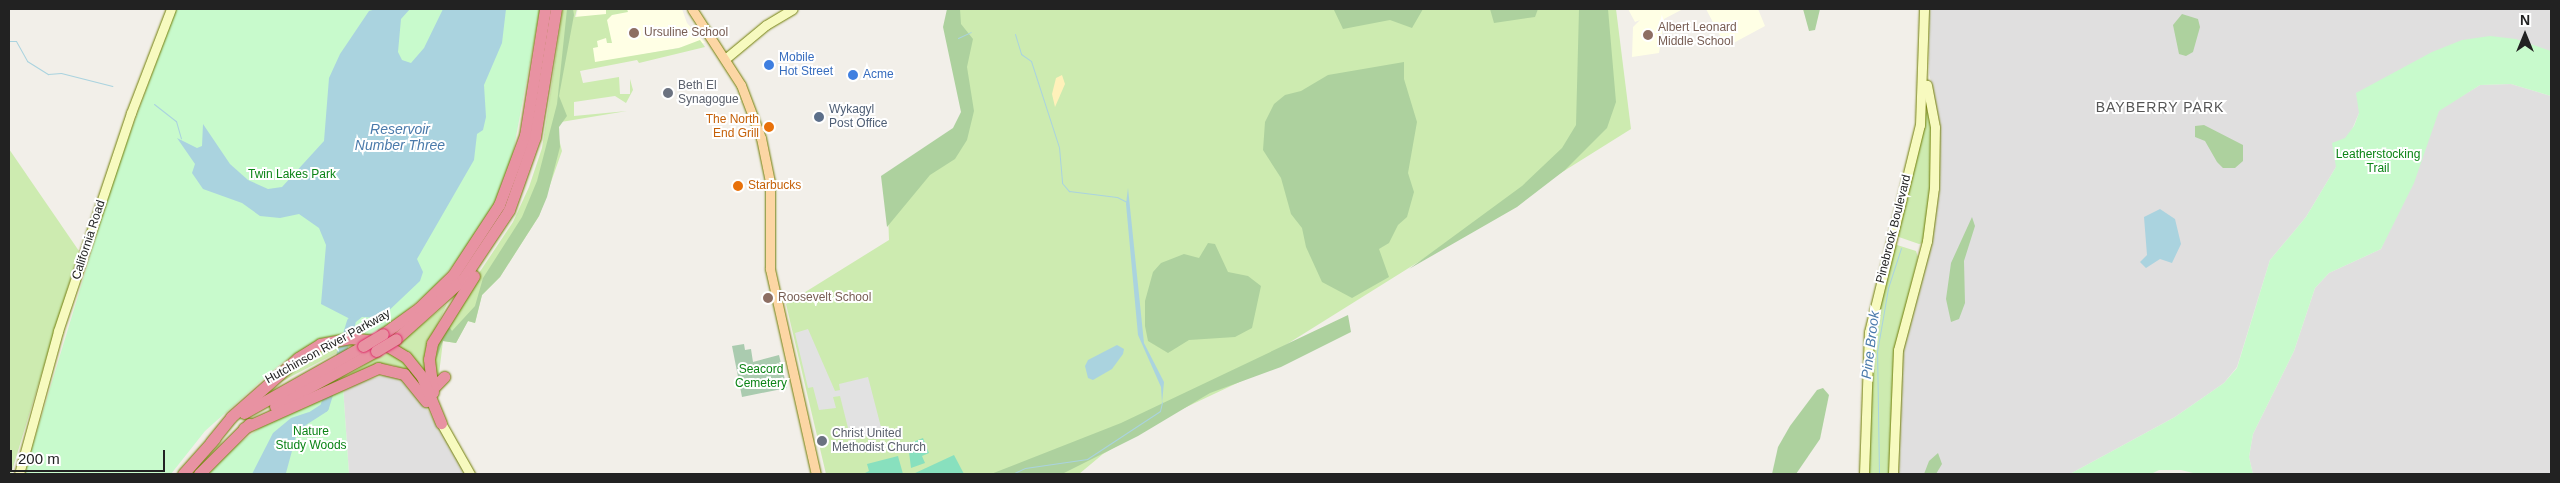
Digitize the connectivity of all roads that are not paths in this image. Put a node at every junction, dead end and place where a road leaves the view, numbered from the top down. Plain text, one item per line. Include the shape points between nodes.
1 (171, 9) edge
2 (545, 9) edge
3 (556, 9) edge
4 (692, 9) edge
5 (793, 9) edge
6 (1924, 9) edge
7 (725, 59) junction
8 (1925, 74) junction
9 (1922, 112) junction
10 (1933, 112) junction
11 (495, 235) junction
12 (444, 377) dead end
13 (432, 388) junction
14 (441, 423) junction
15 (244, 428) junction
16 (211, 442) junction
17 (19, 474) edge
18 (183, 474) edge
19 (199, 474) edge
20 (470, 474) edge
21 (816, 474) edge
22 (1864, 474) edge
23 (1893, 474) edge

1 - 17 street, California Road via 131,113 58,331
2 - 16 highway, Hutchinson River Parkway, bridge via 525,135 504,197 481,238 453,275 419,308 383,334 262,401
3 - 11 highway, Hutchinson River Parkway via 535,137 518,190
4 - 7 main road
5 - 7 street via 766,25
6 - 8 street, Pinebrook Boulevard
7 - 21 main road via 747,98 767,163 770,268
8 - 9 street, Pinebrook Boulevard
8 - 10 street, Pinebrook Boulevard
9 - 10 street
9 - 22 street, Pinebrook Boulevard via 1871,323
10 - 23 street, Pinebrook Boulevard via 1936,157 1932,208 1898,350
11 - 13 highway via 477,272 434,338 429,357
11 - 15 highway, Hutchinson River Parkway, bridge via 450,293 396,339
12 - 13 highway
13 - 14 highway
14 - 15 highway via 412,381 396,370 375,369
14 - 16 highway via 422,377 406,357 381,342 347,338 320,344 298,358 231,417
14 - 20 street
15 - 19 highway, Hutchinson River Parkway
16 - 18 highway, Hutchinson River Parkway

